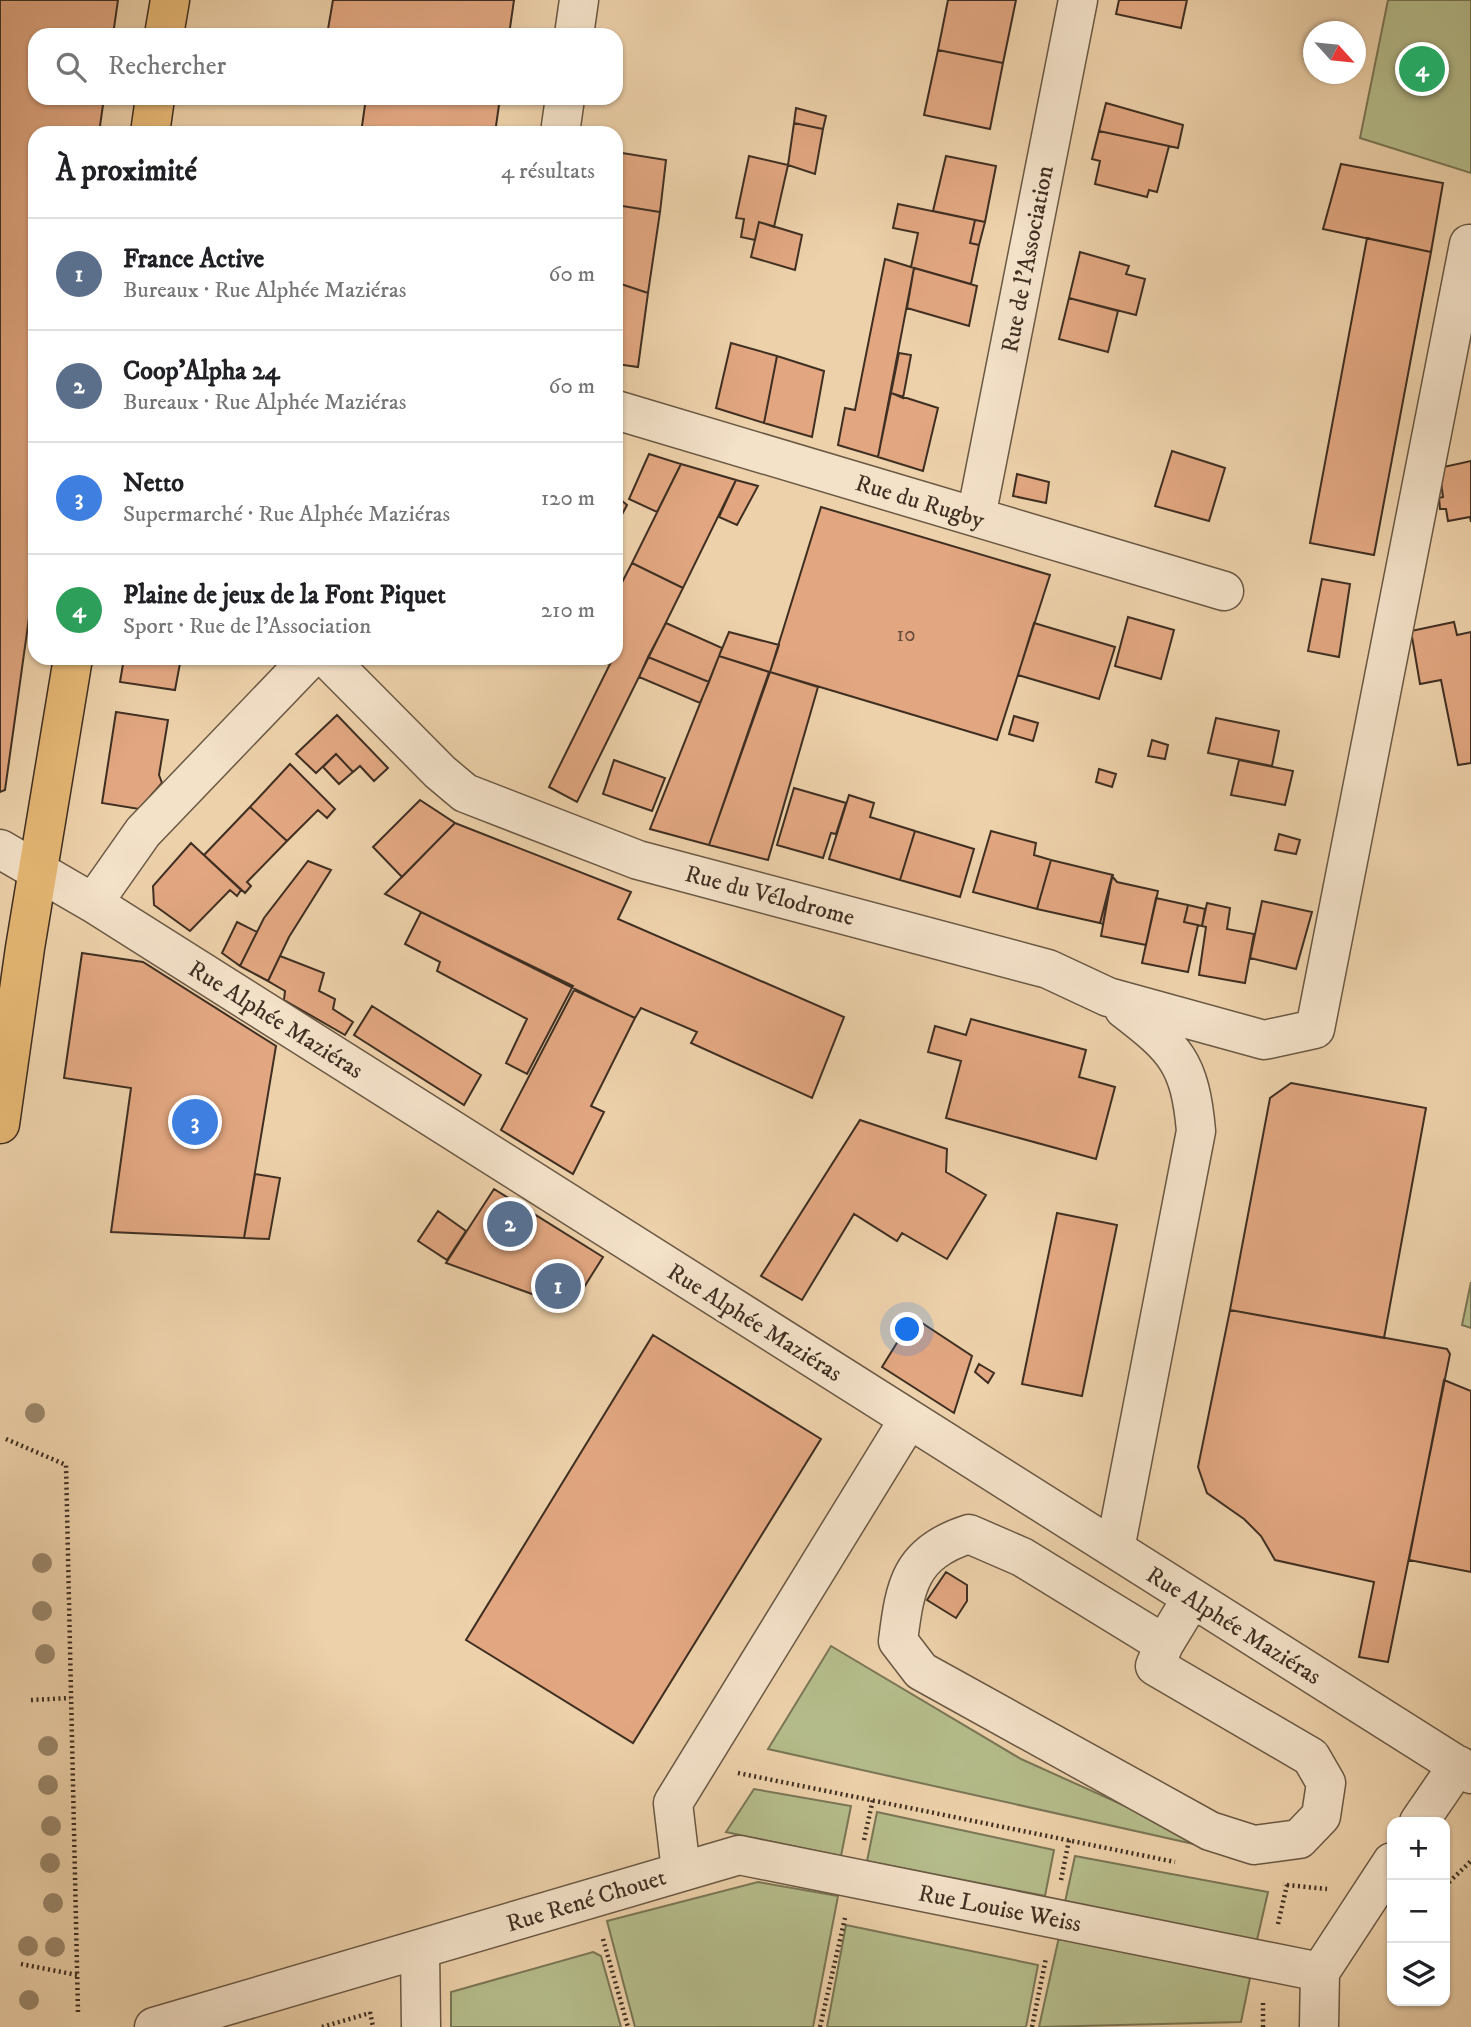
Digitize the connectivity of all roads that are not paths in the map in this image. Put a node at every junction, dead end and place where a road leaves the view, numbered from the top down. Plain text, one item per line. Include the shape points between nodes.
1 (170, 0) edge
2 (579, 0) edge
3 (1078, 0) edge
4 (165, 28) edge
5 (575, 28) edge
6 (154, 105) edge
7 (564, 105) edge
8 (151, 126) edge
9 (561, 126) edge
10 (1469, 244) dead end
11 (623, 412) edge
12 (976, 517) junction
13 (1224, 592) dead end
14 (72, 665) edge
15 (303, 665) edge
16 (334, 665) edge
17 (0, 849) edge
18 (38, 871) junction
19 (93, 902) junction
20 (1108, 997) junction
21 (0, 1124) edge
22 (909, 1419) junction
23 (1115, 1549) junction
24 (1192, 1598) junction
25 (1164, 1644) junction
26 (1464, 1770) edge
27 (1423, 1817) edge
28 (1387, 1870) edge
29 (681, 1871) junction
30 (420, 1950) junction
31 (1320, 1972) junction
32 (154, 2027) edge
33 (421, 2027) edge
34 (1319, 2027) edge

1 - 4 main road
2 - 5 street
3 - 12 street, Rue de l'Association
6 - 8 main road
7 - 9 street
10 - 20 street, Rue du Vélodrome via 1315,1029 1264,1040
11 - 12 street, Rue du Rugby
12 - 13 street, Rue du Rugby
14 - 18 main road
15 - 19 street via 143,832
16 - 20 street, Rue du Vélodrome via 464,793 638,860 1048,969
17 - 18 street, Rue Alphée Maziéras
18 - 19 street, Rue Alphée Maziéras
18 - 21 main road
19 - 22 street, Rue Alphée Maziéras
20 - 23 street via 1164,1040 1182,1066 1193,1092 1196,1131
22 - 23 street, Rue Alphée Maziéras
22 - 29 street, Rue René Chouet via 673,1803
23 - 24 street, Rue Alphée Maziéras
24 - 25 street
24 - 26 street, Rue Alphée Maziéras
25 - 25 street via 1022,1557 969,1534 943,1543 918,1565 904,1596 898,1641 921,1671 1210,1831 1254,1844 1299,1839 1321,1816 1325,1794 1326,1783 1311,1756 1155,1666
26 - 27 street
28 - 31 street
29 - 30 street, Rue René Chouet
29 - 31 street, Rue Louise Weiss via 739,1855
30 - 32 street, Rue René Chouet
30 - 33 street
31 - 34 street

